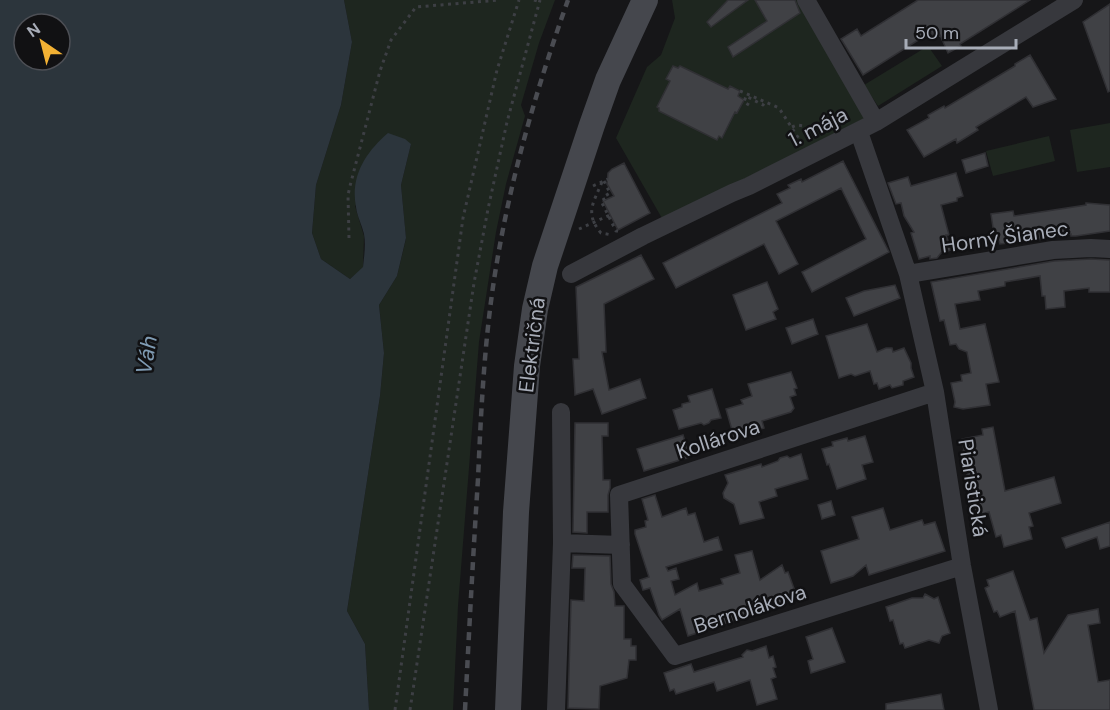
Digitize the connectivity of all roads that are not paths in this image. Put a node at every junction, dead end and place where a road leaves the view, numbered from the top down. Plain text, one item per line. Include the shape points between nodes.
1 (645, 0) edge
2 (806, 0) edge
3 (1074, 0) edge
4 (876, 122) junction
5 (859, 132) junction
6 (1110, 249) edge
7 (571, 274) dead end
8 (908, 274) junction
9 (935, 392) junction
10 (561, 412) dead end
11 (562, 543) junction
12 (621, 545) junction
13 (962, 566) junction
14 (508, 710) edge
15 (555, 710) edge
16 (990, 710) edge

1 - 14 main road, Električná via 592,125 545,266 535,309 516,512
2 - 4 street
3 - 4 street, 1. mája
4 - 5 street, 1. mája
5 - 7 street, 1. mája
5 - 8 street, Piaristická
6 - 8 street, Horný Šianec via 1053,250
8 - 9 street, Piaristická
9 - 12 street, Kollárova via 619,495
9 - 13 street, Piaristická
10 - 11 street, Električná
11 - 12 street
11 - 15 street, Električná
12 - 13 street, Bernolákova via 622,584 675,656
13 - 16 street, Piaristická

